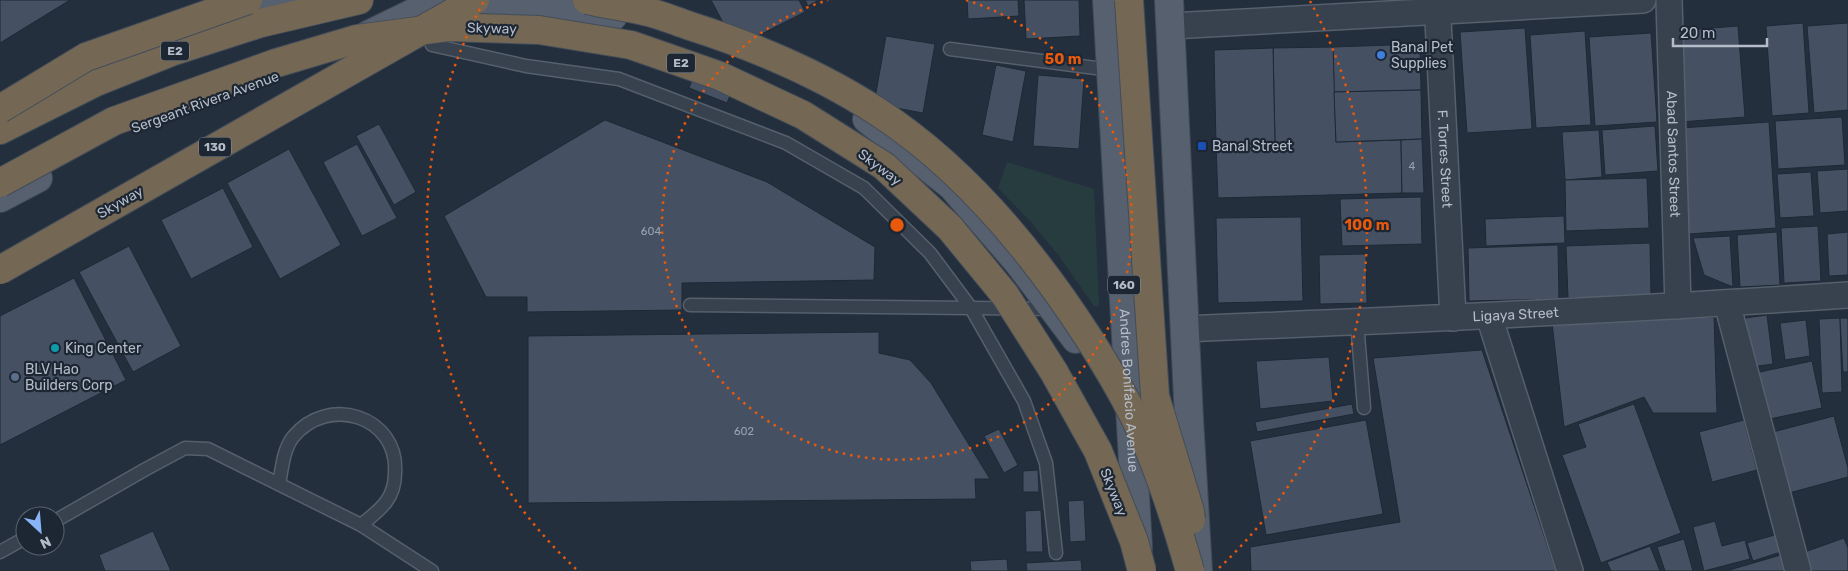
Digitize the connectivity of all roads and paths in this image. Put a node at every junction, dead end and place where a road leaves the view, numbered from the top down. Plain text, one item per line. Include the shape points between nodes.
1 (206, 0) edge
2 (248, 0) edge
3 (291, 0) edge
4 (359, 0) edge
5 (475, 0) edge
6 (587, 0) edge
7 (1107, 0) edge
8 (1129, 0) edge
9 (1643, 0) edge
10 (1669, 0) edge
11 (420, 4) edge
12 (1437, 6) edge
13 (1170, 13) edge
14 (223, 26) junction
15 (950, 49) dead end
16 (1111, 70) junction
17 (0, 109) edge
18 (0, 129) edge
19 (0, 183) edge
20 (0, 198) edge
21 (0, 257) edge
22 (0, 270) edge
23 (1848, 295) edge
24 (1727, 303) junction
25 (690, 305) dead end
26 (1678, 306) junction
27 (971, 308) junction
28 (1052, 309) junction
29 (1489, 316) junction
30 (1452, 318) junction
31 (1357, 322) junction
32 (1184, 329) junction
33 (1130, 391) junction
34 (1364, 408) dead end
35 (279, 484) junction
36 (65, 516) edge
37 (361, 525) junction
38 (15, 544) edge
39 (0, 552) edge
40 (1056, 552) dead end
41 (432, 571) edge
42 (1140, 571) edge
43 (1190, 571) edge
44 (1198, 571) edge
45 (1570, 571) edge
46 (1798, 571) edge

1 - 14 street
2 - 17 highway, bridge via 86,57
3 - 14 main road
4 - 18 highway, E2 via 261,23 171,52 96,82
5 - 22 highway, Skyway, bridge
6 - 43 highway, bridge via 646,11 740,42 830,83 880,113 928,150 984,202 1054,288 1112,375 1142,433
7 - 16 main road, Andres Bonifacio Avenue / 160
8 - 44 highway, bridge via 1155,396 1190,511
9 - 12 street
10 - 26 street, Abad Santos Street
11 - 20 main road, Sergeant Rivera Avenue via 308,64 118,134
11 - 21 main road, 130 via 295,110 146,178
11 - 27 lane via 432,45 526,66 620,79 786,143 864,188 930,253
11 - 28 main road via 528,1 587,10 675,30 772,69 864,116 952,186 1018,262
12 - 13 street
12 - 30 street, F. Torres Street
13 - 32 main road
14 - 18 main road via 93,74
15 - 16 lane
16 - 33 main road, Andres Bonifacio Avenue / 160
19 - 42 highway, Skyway / E2, bridge via 114,121 273,64 357,39 448,27 539,30 631,45 720,76 803,115 884,166 950,228 1005,295 1098,452 1134,541
23 - 24 street, Ligaya Street
24 - 26 street, Ligaya Street
24 - 46 street
25 - 27 lane
26 - 29 street, Ligaya Street
27 - 28 lane
27 - 40 lane via 1024,401 1046,463
28 - 33 main road via 1085,351
29 - 30 street, Ligaya Street
29 - 45 street
30 - 31 street, Ligaya Street
31 - 32 street, Ligaya Street
31 - 34 lane
32 - 44 main road
33 - 42 main road, Andres Bonifacio Avenue / 160
35 - 36 lane via 208,449 185,448
35 - 37 lane
35 - 37 lane via 284,456 292,438 306,424 334,414 362,418 378,429 390,444 396,463 395,483 387,500
37 - 41 lane
38 - 39 lane

